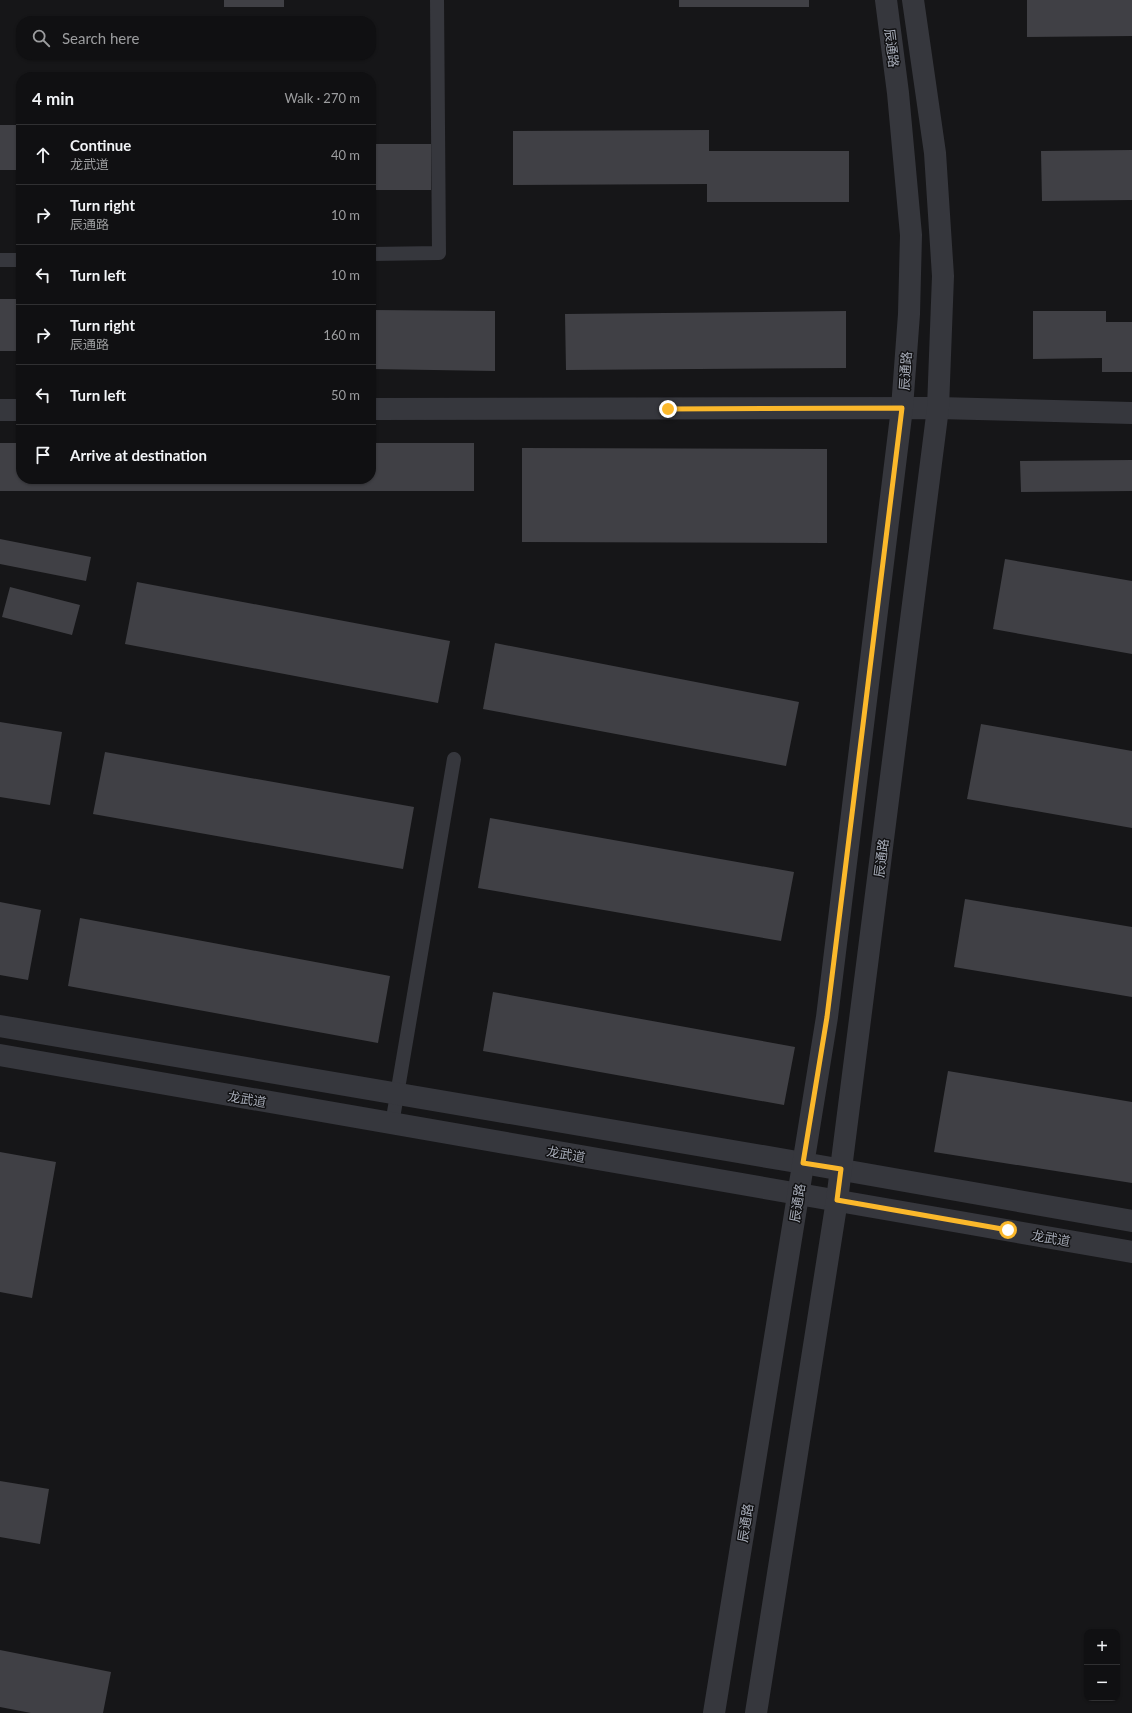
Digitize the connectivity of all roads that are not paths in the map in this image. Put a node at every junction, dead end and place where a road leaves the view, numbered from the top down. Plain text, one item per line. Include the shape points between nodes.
1 (438, 0) edge
2 (886, 0) edge
3 (913, 0) edge
4 (376, 254) edge
5 (0, 260) edge
6 (16, 260) edge
7 (902, 408) junction
8 (938, 408) junction
9 (376, 409) edge
10 (0, 410) edge
11 (16, 410) edge
12 (1132, 413) edge
13 (454, 760) dead end
14 (0, 1026) edge
15 (0, 1055) edge
16 (398, 1094) junction
17 (392, 1124) junction
18 (803, 1163) junction
19 (841, 1169) junction
20 (798, 1194) junction
21 (837, 1200) junction
22 (1132, 1221) edge
23 (1132, 1252) edge
24 (714, 1713) edge
25 (756, 1713) edge

1 - 4 lane via 439,253
2 - 7 street, 辰通路 via 898,93 911,235 909,314
3 - 8 street, 辰通路 via 935,153 943,276
5 - 6 lane
7 - 8 street
7 - 9 street
7 - 18 street, 辰通路 via 827,1017
8 - 12 street
8 - 19 street, 辰通路
10 - 11 street
13 - 16 lane
14 - 16 street
15 - 17 street, 龙武道
16 - 17 lane
16 - 18 street
17 - 20 street, 龙武道
18 - 19 street
18 - 20 street, 辰通路
19 - 21 street, 辰通路
19 - 22 street
20 - 21 street, 龙武道
20 - 24 street, 辰通路
21 - 23 street, 龙武道
21 - 25 street, 辰通路

